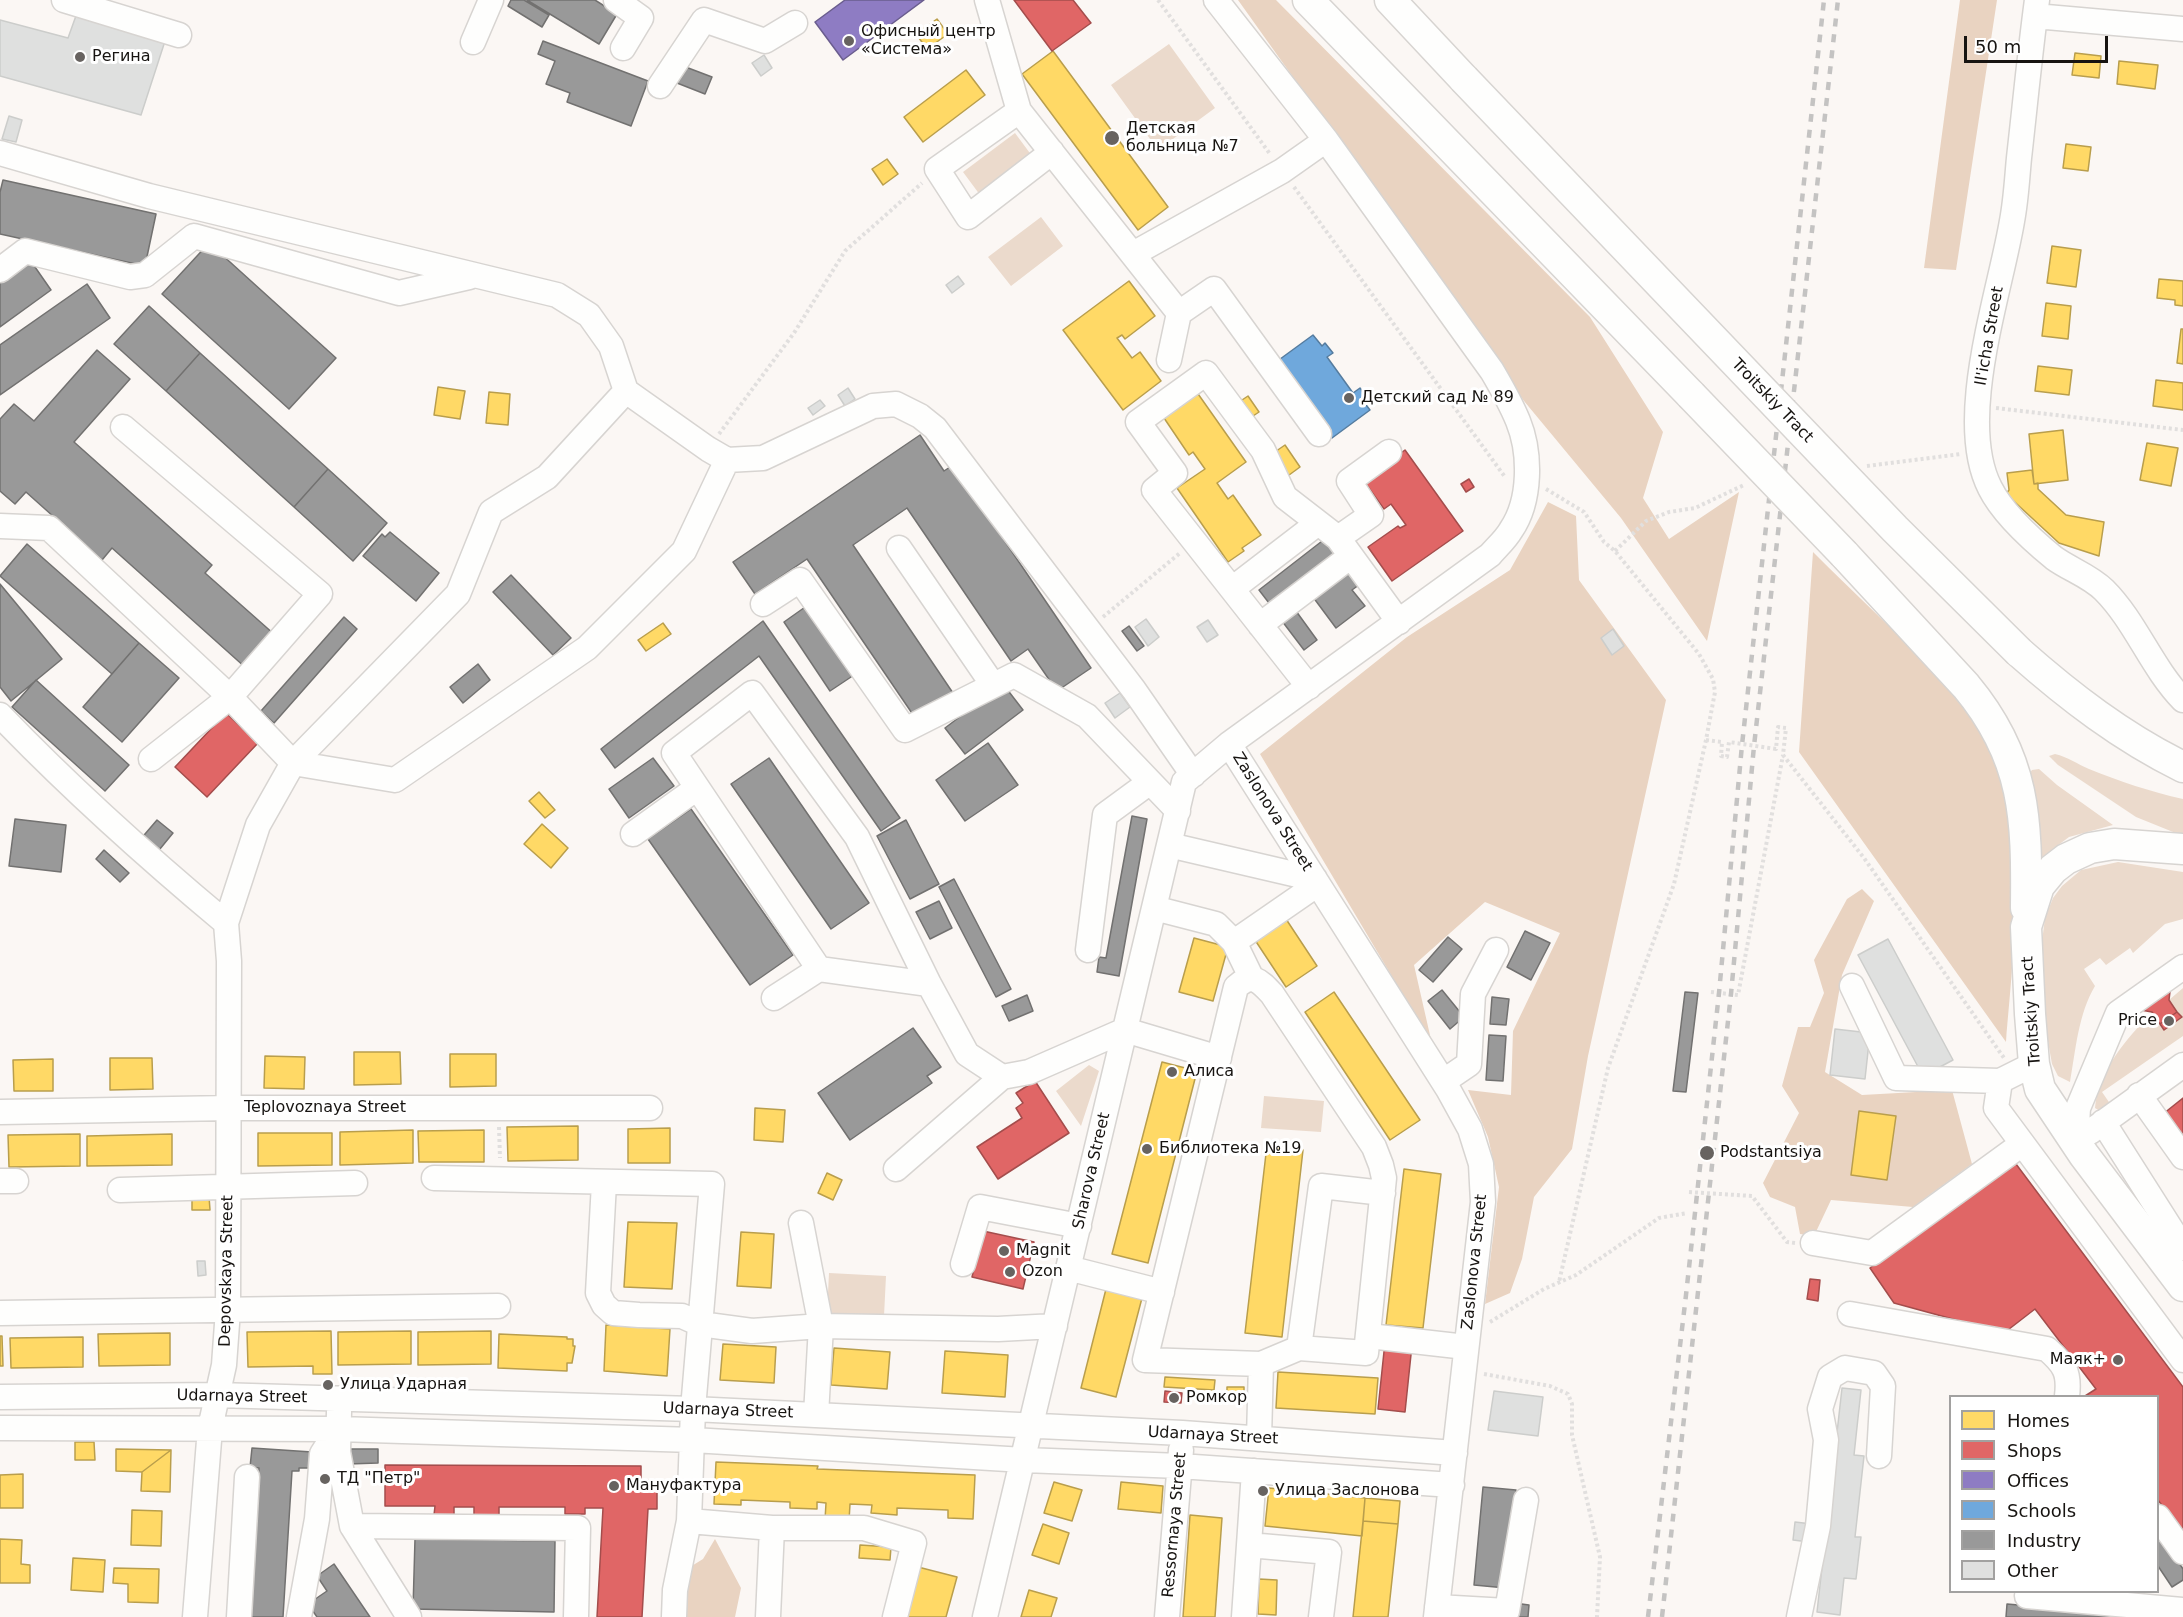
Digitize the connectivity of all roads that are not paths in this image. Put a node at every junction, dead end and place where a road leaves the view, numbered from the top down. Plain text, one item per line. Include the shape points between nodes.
1 (64, 0) edge
2 (491, 0) edge
3 (616, 0) edge
4 (987, 0) edge
5 (1216, 0) edge
6 (1308, 0) edge
7 (1390, 0) edge
8 (2036, 8) edge
9 (795, 22) dead end
10 (2183, 29) edge
11 (179, 35) dead end
12 (473, 42) dead end
13 (623, 48) dead end
14 (660, 86) dead end
15 (1019, 111) junction
16 (1326, 140) junction
17 (1052, 152) junction
18 (0, 153) edge
19 (1133, 254) junction
20 (0, 270) edge
21 (475, 276) junction
22 (1179, 313) junction
23 (1169, 360) dead end
24 (626, 391) junction
25 (123, 427) dead end
26 (1318, 434) dead end
27 (1389, 452) dead end
28 (717, 454) junction
29 (1318, 523) junction
30 (0, 526) edge
31 (1345, 547) junction
32 (899, 548) dead end
33 (1232, 589) junction
34 (763, 604) dead end
35 (1399, 622) junction
36 (1260, 625) junction
37 (993, 685) junction
38 (1309, 687) junction
39 (230, 697) junction
40 (2183, 700) edge
41 (0, 715) edge
42 (1229, 744) junction
43 (151, 759) dead end
44 (293, 763) junction
45 (2183, 767) edge
46 (1192, 775) junction
47 (1150, 782) junction
48 (697, 788) junction
49 (1178, 811) junction
50 (633, 834) dead end
51 (1169, 845) junction
52 (2183, 849) edge
53 (1317, 881) junction
54 (1154, 908) junction
55 (226, 923) junction
56 (2026, 927) junction
57 (1234, 942) junction
58 (1088, 950) dead end
59 (1496, 950) dead end
60 (2183, 968) edge
61 (819, 969) junction
62 (1252, 978) junction
63 (929, 984) junction
64 (1852, 986) dead end
65 (774, 998) dead end
66 (1125, 1030) junction
67 (1219, 1058) junction
68 (2183, 1065) edge
69 (2016, 1073) junction
70 (1002, 1077) junction
71 (1443, 1081) junction
72 (2139, 1095) junction
73 (230, 1108) junction
74 (650, 1108) dead end
75 (0, 1112) edge
76 (2103, 1122) junction
77 (2076, 1142) junction
78 (2022, 1144) junction
79 (2183, 1157) edge
80 (896, 1169) dead end
81 (434, 1178) dead end
82 (355, 1183) dead end
83 (604, 1183) junction
84 (229, 1187) junction
85 (120, 1190) dead end
86 (1383, 1193) junction
87 (801, 1223) dead end
88 (1079, 1226) junction
89 (1813, 1244) road end
90 (2183, 1248) edge
91 (963, 1264) dead end
92 (1068, 1268) junction
93 (2183, 1286) edge
94 (1162, 1292) junction
95 (498, 1306) dead end
96 (228, 1310) junction
97 (0, 1313) edge
98 (1850, 1314) dead end
99 (700, 1324) junction
100 (821, 1326) junction
101 (1055, 1326) junction
102 (1369, 1336) junction
103 (1467, 1338) junction
104 (1299, 1348) junction
105 (2183, 1359) edge
106 (1261, 1364) junction
107 (217, 1395) junction
108 (2067, 1395) edge
109 (0, 1397) edge
110 (340, 1399) junction
111 (693, 1409) junction
112 (816, 1415) junction
113 (1031, 1427) junction
114 (0, 1428) edge
115 (210, 1428) junction
116 (338, 1429) junction
117 (1182, 1433) junction
118 (1259, 1438) junction
119 (693, 1440) junction
120 (1455, 1453) junction
121 (1879, 1456) dead end
122 (1024, 1460) junction
123 (1180, 1466) junction
124 (1254, 1471) junction
125 (247, 1477) dead end
126 (1452, 1485) junction
127 (1526, 1500) dead end
128 (2159, 1520) edge
129 (689, 1521) junction
130 (352, 1526) junction
131 (772, 1528) junction
132 (1249, 1545) junction
133 (2183, 1552) edge
134 (2027, 1596) dead end
135 (2183, 1610) edge
136 (1437, 1612) edge
137 (195, 1617) edge
138 (239, 1617) edge
139 (299, 1617) edge
140 (409, 1617) edge
141 (576, 1617) edge
142 (674, 1617) edge
143 (768, 1617) edge
144 (895, 1617) edge
145 (985, 1617) edge
146 (1167, 1617) edge
147 (1244, 1617) edge
148 (1321, 1617) edge
149 (1799, 1617) edge

1 - 11 street
2 - 12 street
3 - 13 street via 641,18
4 - 15 street
5 - 16 street, Sharova Street
6 - 56 main road, bridge via 1844,554 1966,687 1996,730 2016,776 2025,828
7 - 45 main road, Troitskiy Tract, bridge via 1895,529 2019,652 2097,716 2137,744
8 - 10 street
8 - 40 street, Il'icha Street via 2013,220 1983,357 1978,406 1983,468 1989,486 2012,518 2055,558 2102,588 2124,613
9 - 14 street via 765,41 704,20
15 - 17 street
15 - 17 street via 937,169 968,217
16 - 19 street via 1282,171
16 - 35 street, Sharova Street via 1492,371 1508,399 1525,446 1523,504 1512,530 1490,555
17 - 19 street
18 - 21 street via 149,196
19 - 22 street
20 - 21 street via 25,251 130,278 145,275 194,236 399,293
21 - 24 street via 557,296 589,315 611,346
22 - 23 street
22 - 26 street via 1214,289
24 - 28 street
24 - 44 street via 547,477 491,512 458,594
25 - 39 street via 320,594
27 - 31 street via 1349,481 1371,515
28 - 44 street via 684,551 587,648 395,780
28 - 46 street via 764,458 873,406 896,404 920,416 935,428 1088,629
29 - 31 street
29 - 33 street
29 - 33 street via 1285,497 1263,450 1206,373 1138,422 1175,473 1154,490
30 - 39 street via 49,528
31 - 35 street
31 - 36 street
32 - 37 street
33 - 36 street
34 - 37 street via 800,580 905,730
35 - 38 street, Sharova Street
36 - 38 street
37 - 47 street via 1014,675 1087,716
38 - 42 street, Sharova Street
39 - 43 street
39 - 44 street
41 - 55 street via 82,798
42 - 46 street, Sharova Street
42 - 53 street, Zaslonova Street
44 - 55 street via 258,825
46 - 49 street, Sharova Street via 1184,782
47 - 49 street
47 - 58 street via 1105,815
48 - 50 street
48 - 61 street
48 - 63 street via 674,753 752,693 857,837
49 - 51 street, Sharova Street
51 - 53 street, Zaslonova Street
51 - 54 street, Sharova Street
52 - 56 main road, Troitskiy Tract via 2114,844 2090,848 2066,859 2039,886
53 - 57 street
53 - 71 street, Zaslonova Street
54 - 57 street via 1216,924
54 - 66 street, Sharova Street
55 - 73 street, Depovskaya Street
56 - 69 main road, Troitskiy Tract
57 - 62 street
59 - 71 street via 1473,993 1469,1064
60 - 77 street via 2118,1013 2078,1108
61 - 63 street
61 - 65 street
62 - 67 street via 1236,987
62 - 86 street via 1272,994 1374,1148 1384,1178
63 - 70 street via 967,1054
64 - 69 street via 1896,1078
66 - 67 street
66 - 70 street via 1029,1072
66 - 88 street, Sharova Street
67 - 94 street
68 - 72 street
69 - 77 main road, Troitskiy Tract via 2040,1089
69 - 78 street via 1996,1108
70 - 80 street
71 - 103 street, Zaslonova Street via 1470,1129 1481,1164 1483,1202
72 - 76 street
72 - 79 street
73 - 74 street, Teplovoznaya Street
73 - 75 street, Teplovoznaya Street
73 - 84 street, Depovskaya Street
76 - 77 street
76 - 90 street
77 - 93 main road, Troitskiy Tract
78 - 89 street via 1872,1253
78 - 105 street
81 - 83 street
82 - 84 street
83 - 99 street via 598,1293 604,1305 613,1313 682,1316
83 - 99 street via 712,1184
84 - 85 street
84 - 96 street, Depovskaya Street
86 - 102 street
86 - 104 street via 1321,1186
87 - 100 street
88 - 91 street via 980,1207
88 - 92 street, Sharova Street
92 - 94 street
92 - 101 street, Sharova Street
94 - 106 street via 1145,1360
95 - 96 street
96 - 97 street
96 - 107 street, Depovskaya Street via 224,1365
98 - 108 street via 2047,1348 2063,1364 2069,1383
99 - 100 street via 752,1330
99 - 111 street
100 - 101 street
100 - 112 street
101 - 113 street, Sharova Street
102 - 103 street
102 - 104 street via 1366,1353
103 - 120 street, Zaslonova Street
104 - 106 street
106 - 118 street
107 - 109 street, Udarnaya Street
107 - 110 street, Udarnaya Street
107 - 115 street, Depovskaya Street
110 - 111 street, Udarnaya Street
110 - 116 street
111 - 112 street, Udarnaya Street
111 - 119 street
112 - 113 street, Udarnaya Street
113 - 117 street, Udarnaya Street
113 - 122 street, Sharova Street
114 - 115 street, Udarnaya Street
115 - 116 street, Udarnaya Street
115 - 137 street, Depovskaya Street
116 - 119 street, Udarnaya Street
116 - 130 street via 338,1452
116 - 139 street via 322,1454 317,1519
117 - 118 street, Udarnaya Street
117 - 123 street, Ressornaya Street
118 - 120 street, Udarnaya Street
119 - 122 street, Udarnaya Street
119 - 129 street
120 - 126 street, Zaslonova Street
121 - 149 street via 1882,1386 1874,1373 1845,1368 1830,1377 1820,1409 1826,1440 1818,1526
122 - 123 street, Udarnaya Street
122 - 145 street, Sharova Street
123 - 124 street, Udarnaya Street
123 - 146 street, Ressornaya Street
124 - 126 street, Udarnaya Street
124 - 132 street
125 - 138 street
126 - 136 street, Zaslonova Street
127 - 136 street via 1507,1611
128 - 133 street
129 - 131 street
129 - 142 street via 675,1590
130 - 140 street
130 - 141 street via 578,1528
131 - 143 street
131 - 144 street via 864,1528 914,1543
132 - 147 street
132 - 148 street via 1329,1552
134 - 135 street

